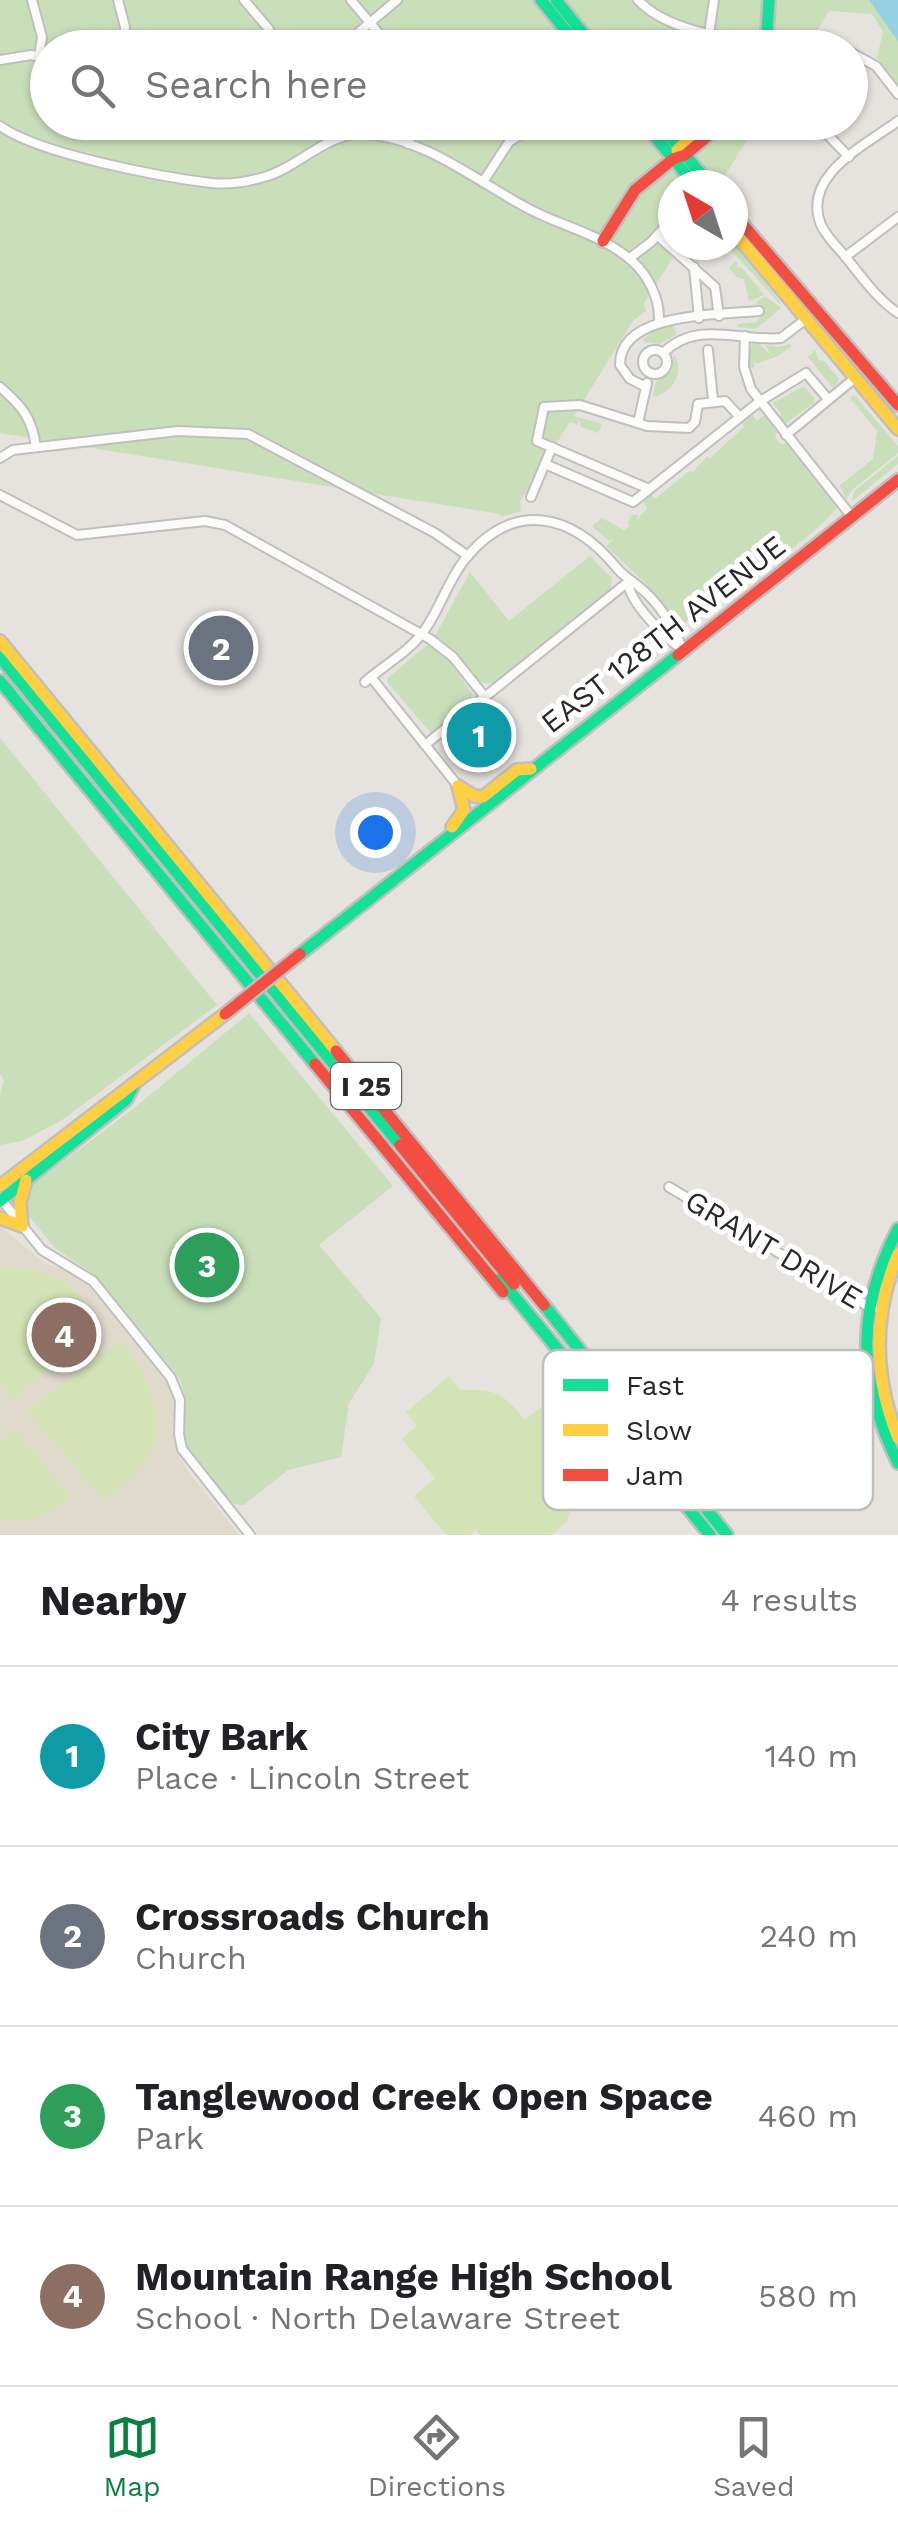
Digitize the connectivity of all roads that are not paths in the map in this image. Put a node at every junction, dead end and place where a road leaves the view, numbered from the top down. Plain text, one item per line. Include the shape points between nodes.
1 (32, 0) edge
2 (118, 0) edge
3 (244, 0) edge
4 (351, 0) edge
5 (397, 0) edge
6 (541, 0) edge
7 (556, 0) edge
8 (638, 0) edge
9 (714, 0) edge
10 (769, 0) edge
11 (370, 22) junction
12 (41, 30) edge
13 (125, 30) edge
14 (269, 30) edge
15 (361, 30) edge
16 (376, 30) edge
17 (565, 30) edge
18 (581, 30) edge
19 (701, 30) edge
20 (710, 30) edge
21 (768, 30) edge
22 (30, 59) edge
23 (0, 60) edge
24 (868, 62) edge
25 (898, 94) edge
26 (898, 121) edge
27 (0, 126) edge
28 (335, 140) edge
29 (393, 140) edge
30 (409, 140) edge
31 (513, 140) edge
32 (663, 140) edge
33 (670, 140) edge
34 (692, 140) edge
35 (699, 140) edge
36 (832, 140) edge
37 (408, 144) junction
38 (679, 154) junction
39 (849, 158) junction
40 (687, 170) edge
41 (695, 170) edge
42 (484, 182) junction
43 (805, 198) dead end
44 (818, 199) junction
45 (898, 217) edge
46 (748, 233) edge
47 (658, 236) edge
48 (602, 241) junction
49 (748, 247) edge
50 (845, 257) junction
51 (630, 258) junction
52 (685, 260) edge
53 (694, 267) junction
54 (759, 311) dead end
55 (898, 313) edge
56 (811, 315) junction
57 (719, 316) junction
58 (699, 318) junction
59 (659, 321) junction
60 (635, 336) junction
61 (745, 336) junction
62 (708, 350) dead end
63 (648, 352) junction
64 (663, 353) junction
65 (650, 374) junction
66 (855, 378) junction
67 (0, 387) edge
68 (646, 387) junction
69 (713, 400) junction
70 (828, 400) junction
71 (759, 402) junction
72 (898, 405) edge
73 (740, 417) junction
74 (638, 424) junction
75 (898, 429) edge
76 (786, 435) junction
77 (36, 447) junction
78 (552, 448) junction
79 (0, 458) edge
80 (545, 464) junction
81 (898, 480) edge
82 (650, 489) junction
83 (0, 495) edge
84 (532, 497) dead end
85 (852, 517) junction
86 (468, 556) junction
87 (628, 582) junction
88 (422, 634) junction
89 (0, 640) edge
90 (682, 649) junction
91 (0, 657) edge
92 (0, 669) edge
93 (0, 682) edge
94 (485, 697) junction
95 (425, 745) junction
96 (532, 769) junction
97 (458, 786) junction
98 (436, 845) junction
99 (0, 1173) edge
100 (21, 1176) junction
101 (669, 1187) dead end
102 (0, 1196) edge
103 (0, 1218) edge
104 (22, 1226) junction
105 (898, 1229) edge
106 (898, 1254) edge
107 (874, 1308) junction
108 (553, 1350) edge
109 (555, 1350) edge
110 (571, 1350) edge
111 (578, 1350) edge
112 (880, 1409) junction
113 (898, 1438) edge
114 (898, 1464) edge
115 (685, 1510) edge
116 (686, 1510) edge
117 (702, 1510) edge
118 (703, 1510) edge
119 (250, 1535) edge
120 (706, 1535) edge
121 (723, 1535) edge

1 - 12 street
2 - 13 street
3 - 14 street
4 - 11 street
5 - 11 street
6 - 17 main road
7 - 18 main road
8 - 19 street via 670,23
9 - 20 street
10 - 21 main road
11 - 15 street
11 - 16 street
22 - 23 street
24 - 25 street
26 - 39 street
27 - 28 street via 75,155 212,183 268,176
29 - 37 street
30 - 37 street
31 - 42 street
32 - 38 main road
33 - 38 main road
34 - 38 main road
35 - 38 main road
36 - 39 street
37 - 42 street
38 - 40 main road
38 - 41 main road
38 - 48 main road via 631,194
39 - 44 street via 826,178
42 - 48 street
43 - 44 street
44 - 50 street via 823,228
45 - 50 street
46 - 56 main road
47 - 51 street
48 - 51 street
49 - 56 main road
50 - 55 street
51 - 59 street via 650,285
52 - 53 street
53 - 57 street via 716,287
53 - 58 street
54 - 57 street
56 - 61 street via 780,338
56 - 66 main road
56 - 72 main road
57 - 58 street
58 - 59 street
59 - 60 street
60 - 63 street
60 - 68 street via 623,348 620,365
61 - 64 street via 694,334
61 - 71 street via 744,368
62 - 69 street
63 - 64 street
63 - 65 street via 642,362
64 - 65 street via 665,369
65 - 68 street
66 - 70 street
66 - 75 main road
67 - 77 street via 26,412
68 - 74 street
69 - 73 street via 725,401
69 - 74 street via 698,404 690,428
70 - 71 street via 806,374
70 - 76 street
71 - 73 street
71 - 76 street
73 - 82 street
74 - 78 street via 580,405 544,408 536,438
76 - 85 street
77 - 79 street
77 - 86 street via 178,431 248,434 436,532
78 - 80 street
78 - 82 street
80 - 82 street via 632,502
80 - 84 street
81 - 85 main road, EAST 128TH AVENUE
83 - 88 street via 77,535 216,522
85 - 90 main road, EAST 128TH AVENUE
86 - 87 street via 510,525 556,522 590,539
86 - 88 street
87 - 90 street via 676,632
87 - 94 street
88 - 94 street
88 - 95 street via 368,679
89 - 111 main road, I 25
90 - 96 main road, EAST 128TH AVENUE
91 - 110 main road
92 - 109 main road
93 - 108 main road, I 25
94 - 95 street
95 - 97 street
96 - 97 main road via 516,770 484,796
96 - 98 main road, EAST 128TH AVENUE
97 - 98 main road via 464,810
98 - 100 main road, EAST 128TH AVENUE, bridge via 126,1100
99 - 100 main road
100 - 102 main road, EAST 128TH AVENUE
100 - 104 main road
101 - 107 street, GRANT DRIVE
102 - 104 street
103 - 104 main road
104 - 119 street via 47,1254 93,1281 171,1378 180,1400 182,1449
105 - 107 main road via 876,1274
106 - 107 main road
107 - 112 main road
112 - 113 main road
112 - 114 main road
115 - 120 main road, I 25
116 - 120 main road
117 - 121 main road
118 - 121 main road, I 25

